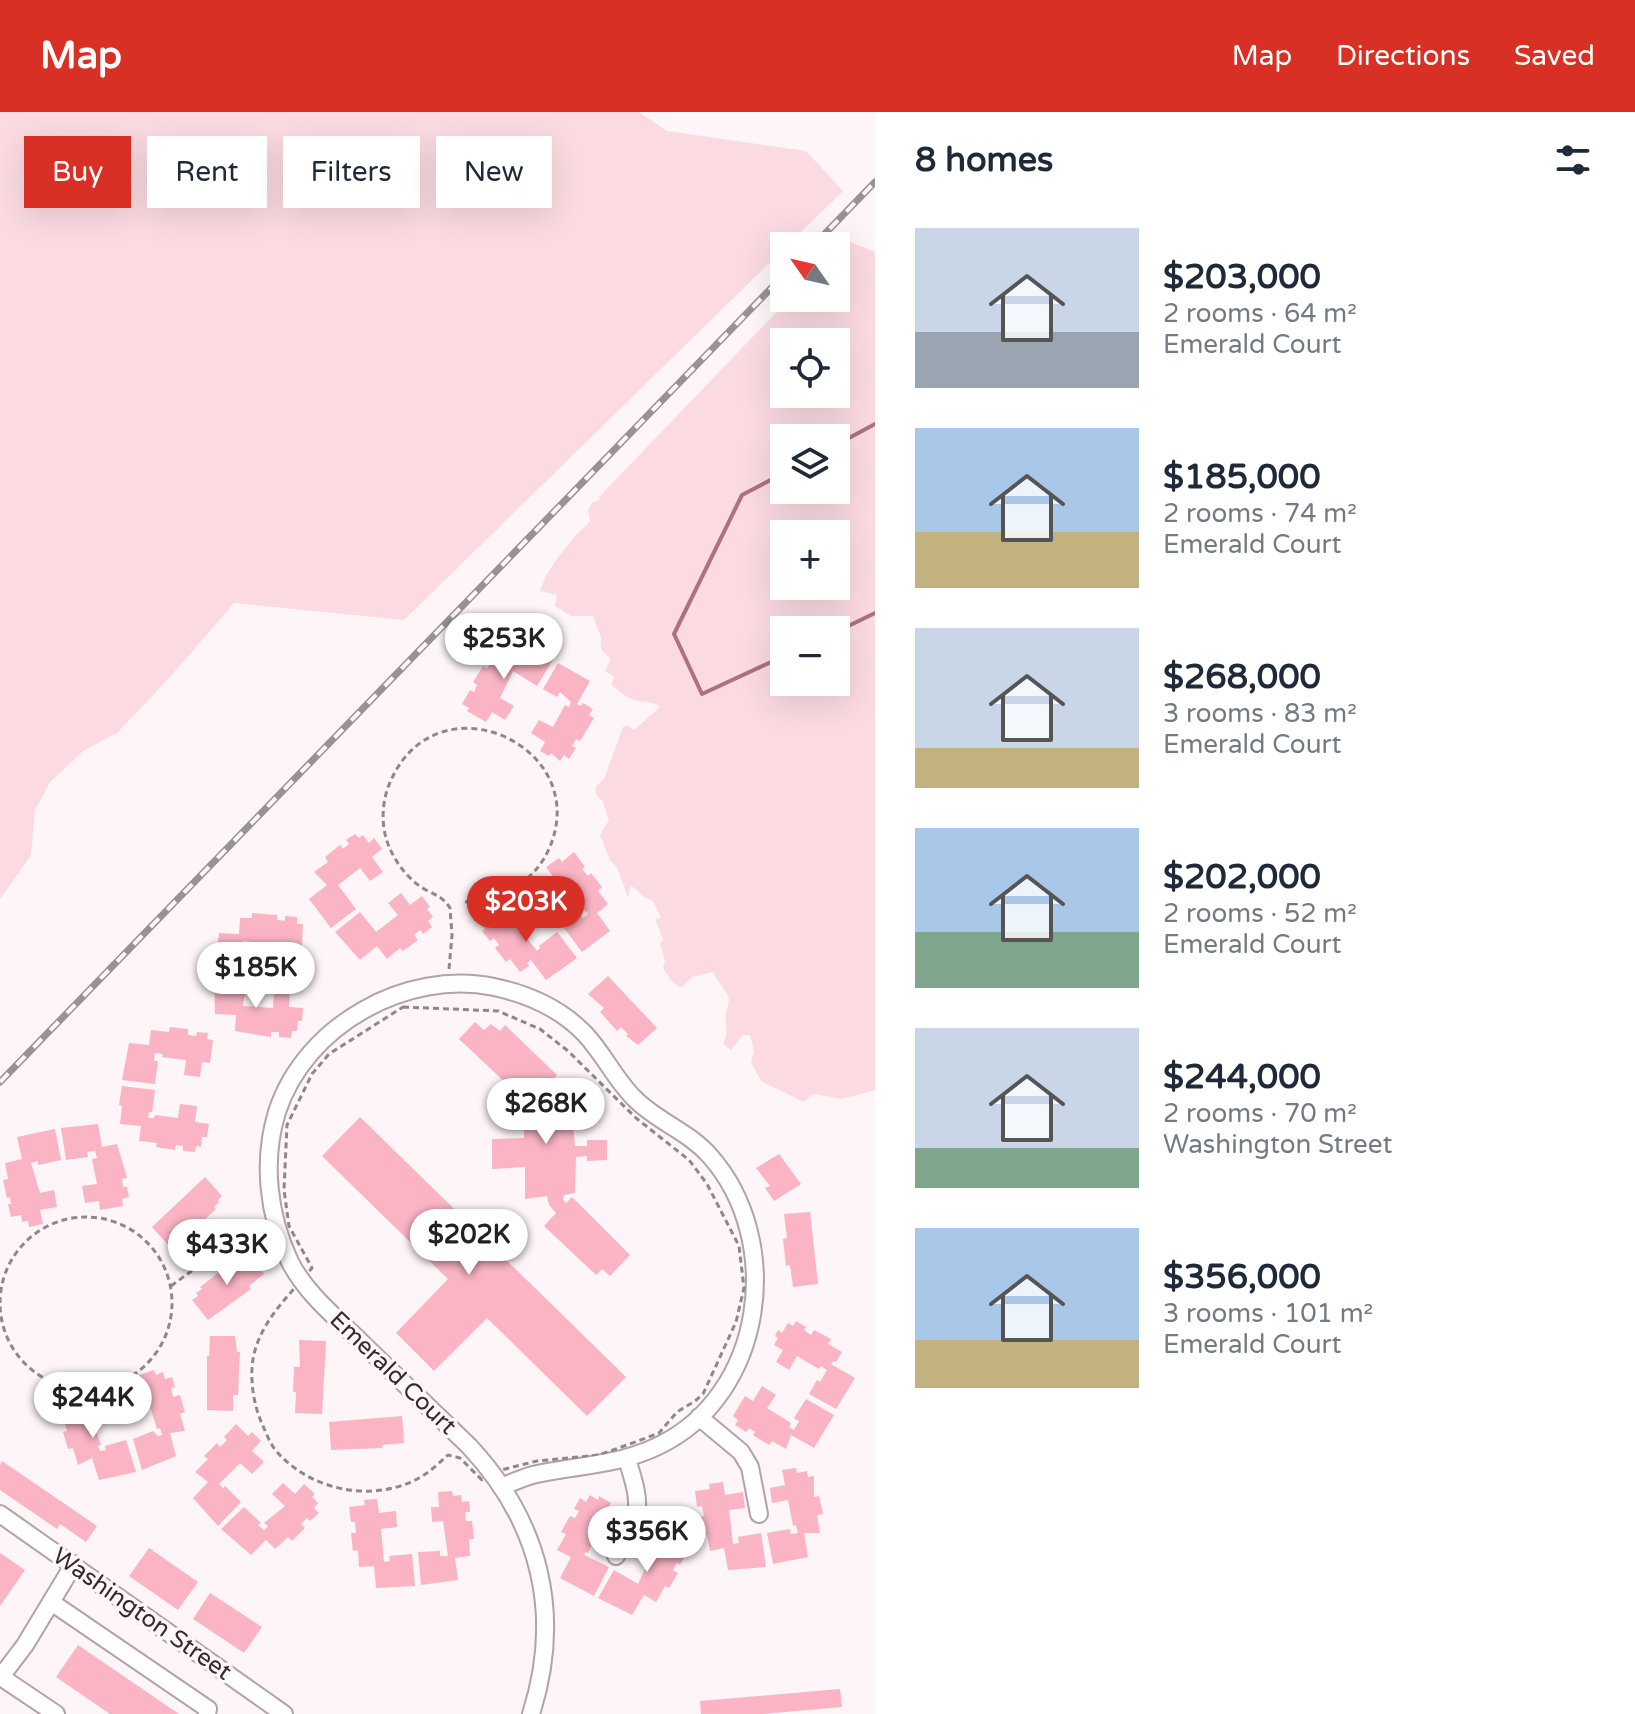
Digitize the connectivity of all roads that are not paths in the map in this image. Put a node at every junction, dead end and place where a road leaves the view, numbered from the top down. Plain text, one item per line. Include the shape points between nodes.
1 (699, 1417) junction
2 (627, 1459) junction
3 (491, 1482) junction
4 (0, 1514) edge
5 (759, 1514) dead end
6 (616, 1556) dead end
7 (74, 1564) junction
8 (51, 1602) junction
9 (3, 1670) edge
10 (56, 1714) edge
11 (207, 1714) edge
12 (284, 1714) edge
13 (531, 1714) edge

1 - 2 street, Emerald Court via 662,1445
1 - 3 street, Emerald Court via 740,1356 757,1289 752,1240 734,1192 710,1157 634,1099 585,1034 540,1002 481,985 424,987 393,995 355,1014 299,1070 278,1108 268,1187 301,1281 469,1446
1 - 5 street via 741,1452 750,1467
2 - 3 street, Emerald Court
2 - 6 street via 639,1497 636,1517
3 - 13 street, Emerald Court via 533,1550 544,1598 546,1653
4 - 7 street, Washington Street
7 - 8 street
7 - 12 street, Washington Street
8 - 9 street
8 - 11 street via 208,1709
9 - 10 street

